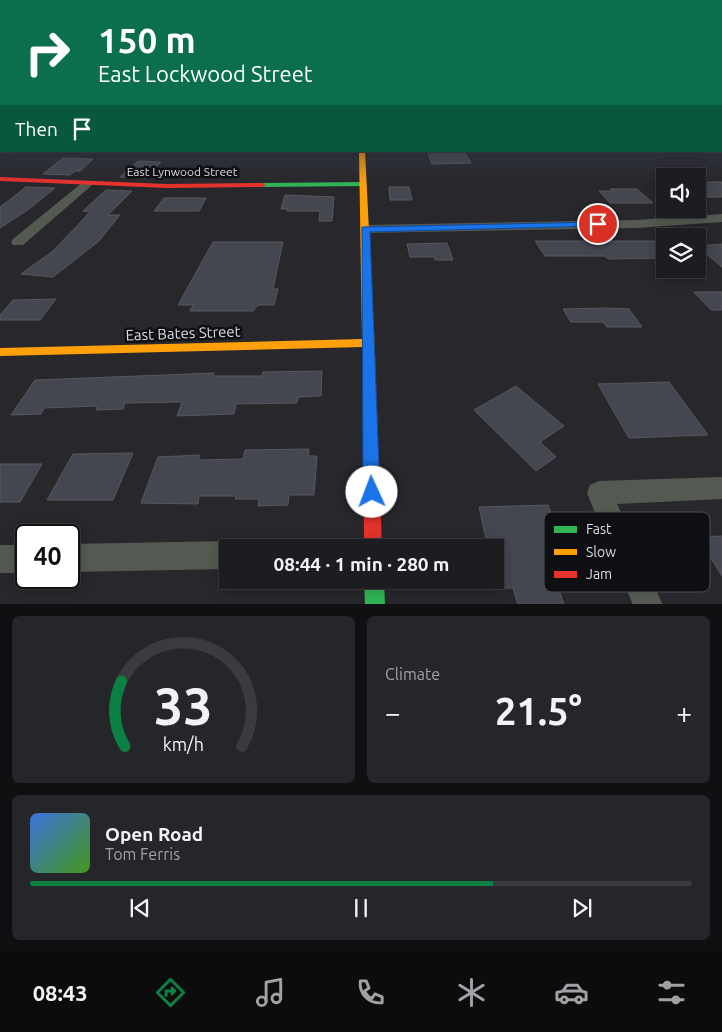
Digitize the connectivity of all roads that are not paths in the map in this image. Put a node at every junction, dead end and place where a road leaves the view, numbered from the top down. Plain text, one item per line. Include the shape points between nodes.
1 (362, 152) edge
2 (0, 179) edge
3 (87, 184) junction
4 (363, 184) junction
5 (722, 218) edge
6 (366, 229) junction
7 (18, 242) dead end
8 (368, 343) junction
9 (0, 352) edge
10 (722, 488) edge
11 (607, 512) edge
12 (373, 539) edge
13 (219, 555) edge
14 (80, 558) edge
15 (0, 559) edge
16 (15, 559) edge
17 (375, 589) edge
18 (643, 592) edge
19 (376, 604) edge
20 (648, 604) edge

1 - 4 street
2 - 3 street, East Lynwood Street
3 - 4 street, East Lynwood Street
3 - 7 street
4 - 6 street
5 - 6 street via 636,224
6 - 8 street
8 - 9 street, East Bates Street
8 - 12 street
10 - 11 street via 599,493
13 - 14 street
15 - 16 street
17 - 19 street
18 - 20 street

